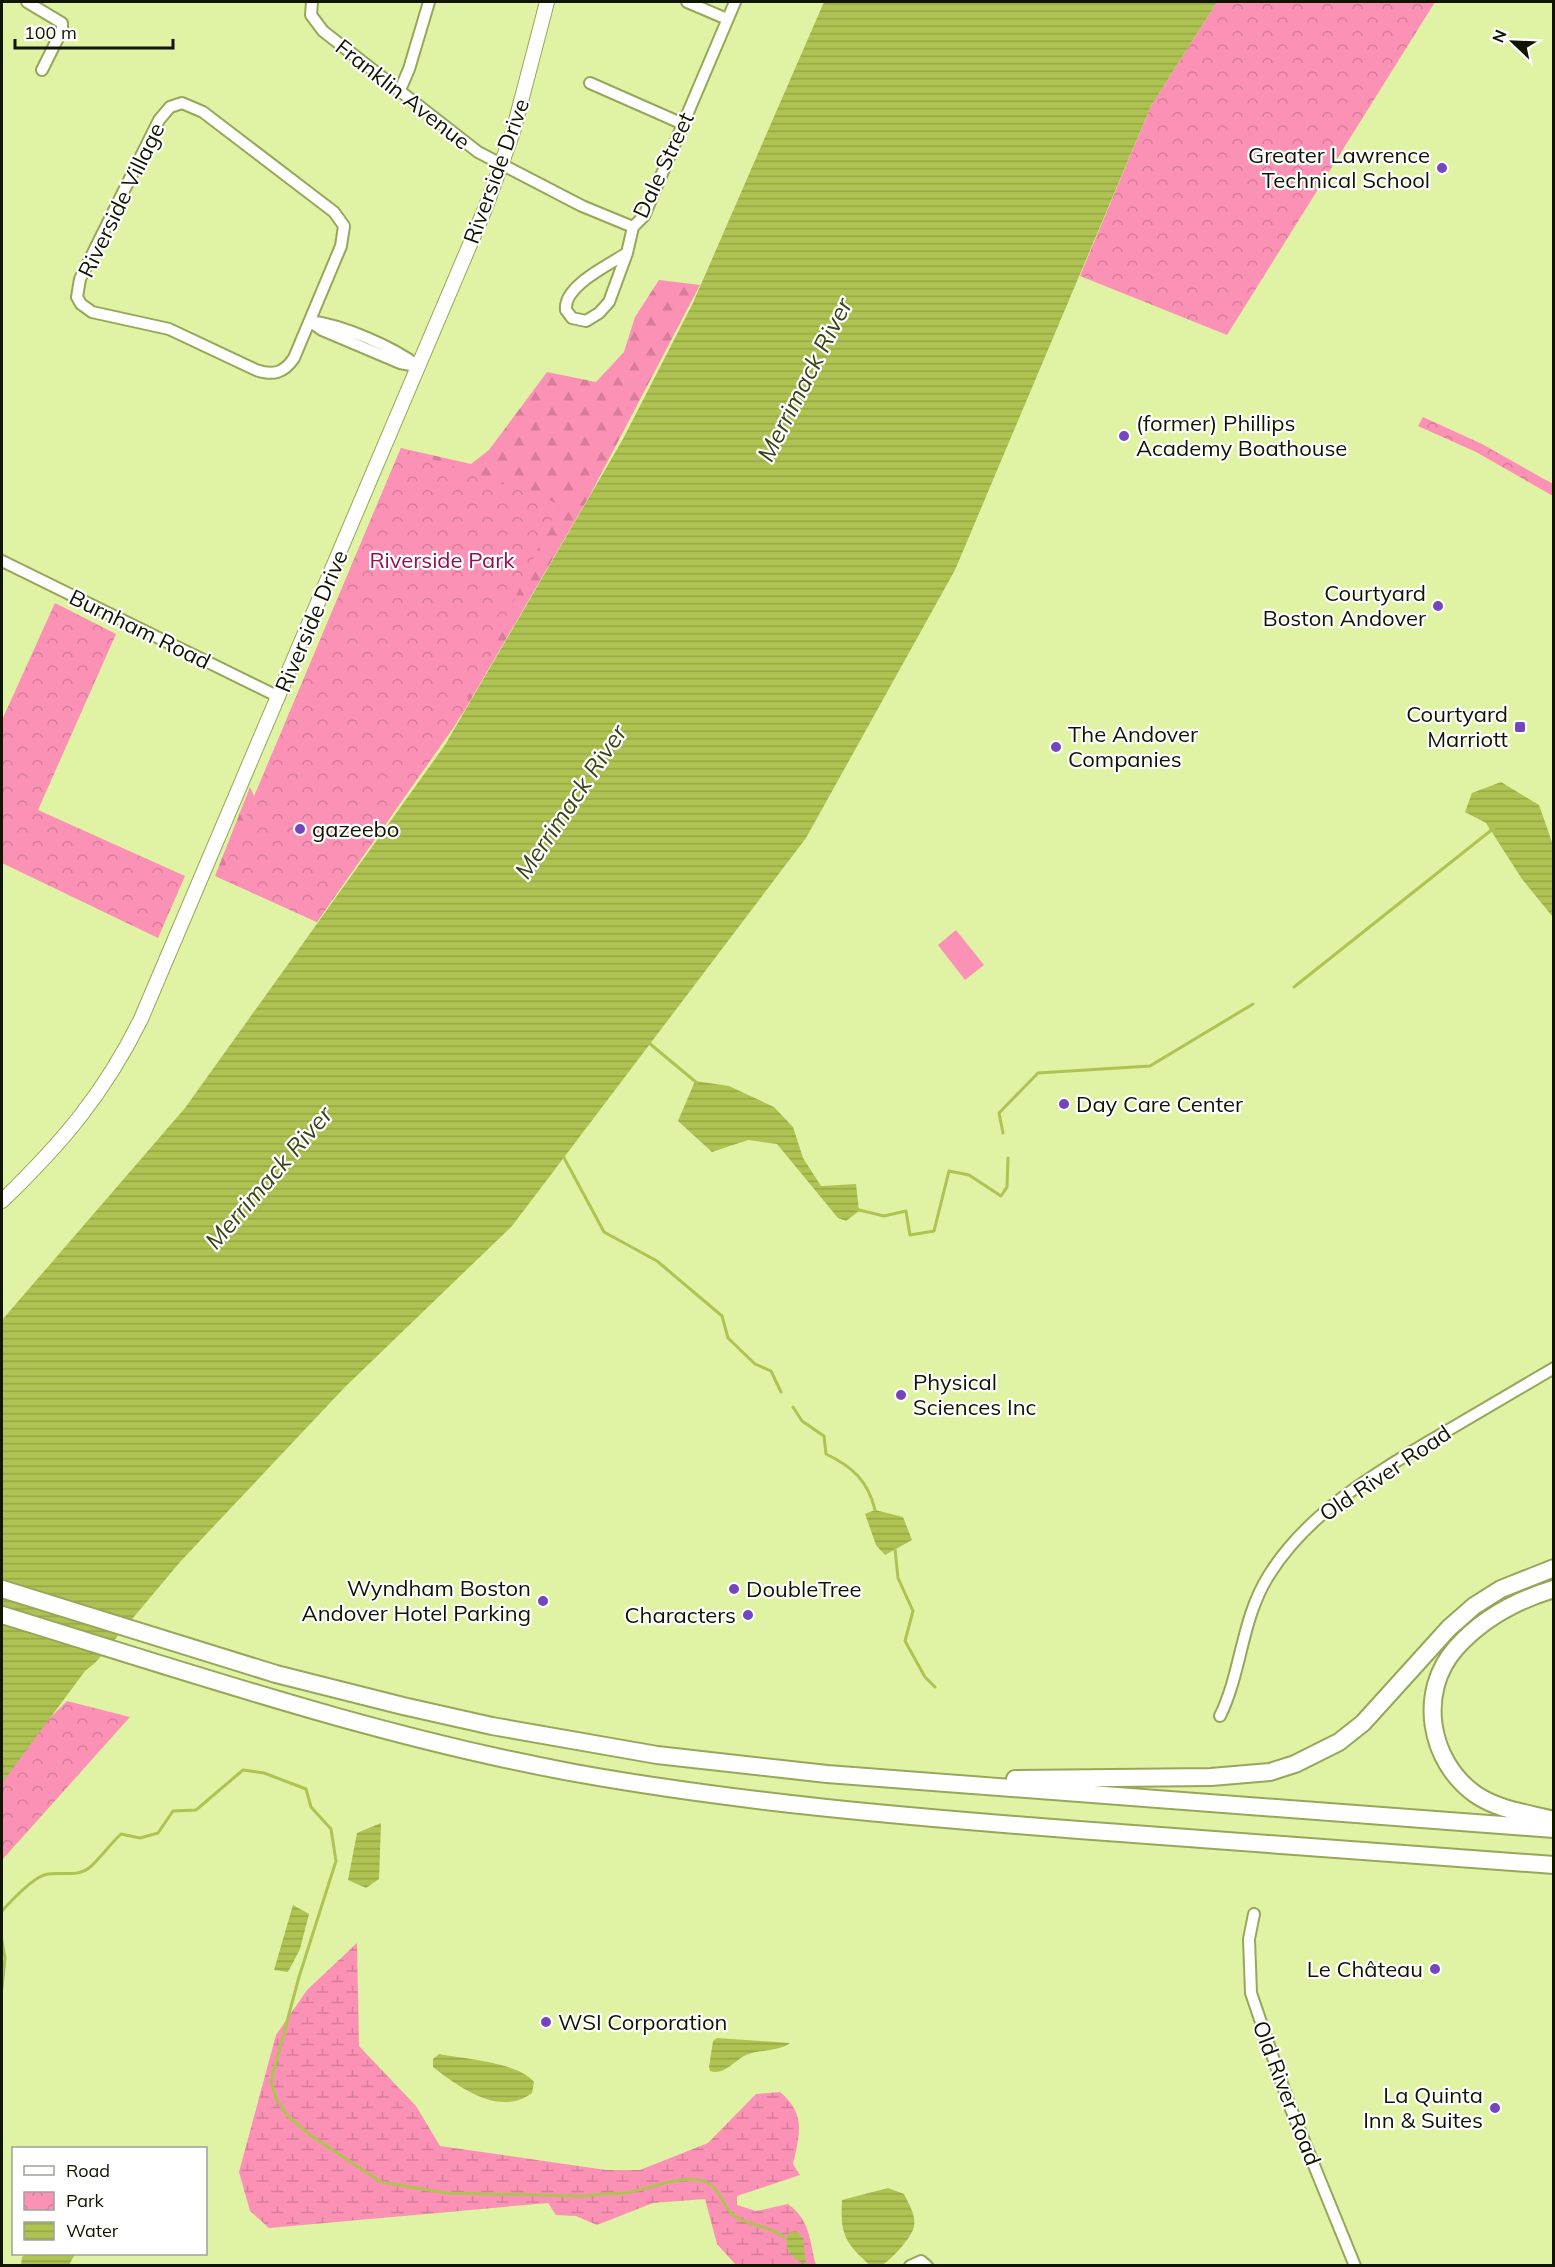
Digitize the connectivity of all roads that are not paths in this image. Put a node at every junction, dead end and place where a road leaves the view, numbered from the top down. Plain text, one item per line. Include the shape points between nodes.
1 (27, 2) edge
2 (312, 2) edge
3 (429, 2) edge
4 (547, 2) edge
5 (687, 2) edge
6 (735, 2) edge
7 (727, 19) junction
8 (42, 70) dead end
9 (590, 83) dead end
10 (400, 90) junction
11 (683, 124) junction
12 (501, 166) junction
13 (633, 226) junction
14 (627, 253) junction
15 (310, 321) junction
16 (418, 366) junction
17 (2, 561) edge
18 (279, 697) junction
19 (2, 1201) edge
20 (1554, 1368) edge
21 (1554, 1568) edge
22 (2, 1589) edge
23 (1554, 1589) edge
24 (2, 1615) edge
25 (1220, 1716) dead end
26 (935, 1782) junction
27 (1554, 1820) edge
28 (1554, 1829) edge
29 (1554, 1865) edge
30 (1254, 1914) dead end
31 (910, 2265) edge
32 (927, 2265) edge
33 (1355, 2265) edge

1 - 8 street via 62,22 62,30
2 - 10 street, Franklin Avenue via 311,15 323,31
3 - 10 street
4 - 12 main road, Riverside Drive via 525,94
5 - 7 street
6 - 7 street, Dale Street
7 - 11 street, Dale Street
9 - 11 street
10 - 12 street, Franklin Avenue
11 - 13 street, Dale Street via 644,216
12 - 13 street, Dale Street
12 - 16 main road, Riverside Drive
13 - 14 street
14 - 14 street via 604,308 586,321 572,318 566,306 570,293
15 - 15 street, Riverside Village via 343,241 342,221 203,112 182,103 170,107 159,120 80,279 77,289 81,304 92,312 180,333 270,374 291,363
15 - 16 street via 322,330 400,363
16 - 18 main road, Riverside Drive
17 - 18 street, Burnham Road
18 - 19 main road, Riverside Drive via 124,1054 66,1137
20 - 25 street, Old River Road via 1375,1475 1323,1512 1302,1533 1268,1576 1254,1605
21 - 26 highway via 1501,1588 1474,1606 1449,1628 1363,1724 1339,1742 1295,1764 1270,1772 1211,1777
22 - 26 highway via 276,1674 403,1706 699,1761
23 - 27 highway via 1493,1616 1455,1649 1437,1684 1432,1728 1447,1765 1476,1794 1515,1811
24 - 29 highway via 417,1739 573,1773 700,1794 875,1814
26 - 28 highway
30 - 33 street, Old River Road via 1249,1939 1251,1992 1289,2104
31 - 32 street via 921,2261

